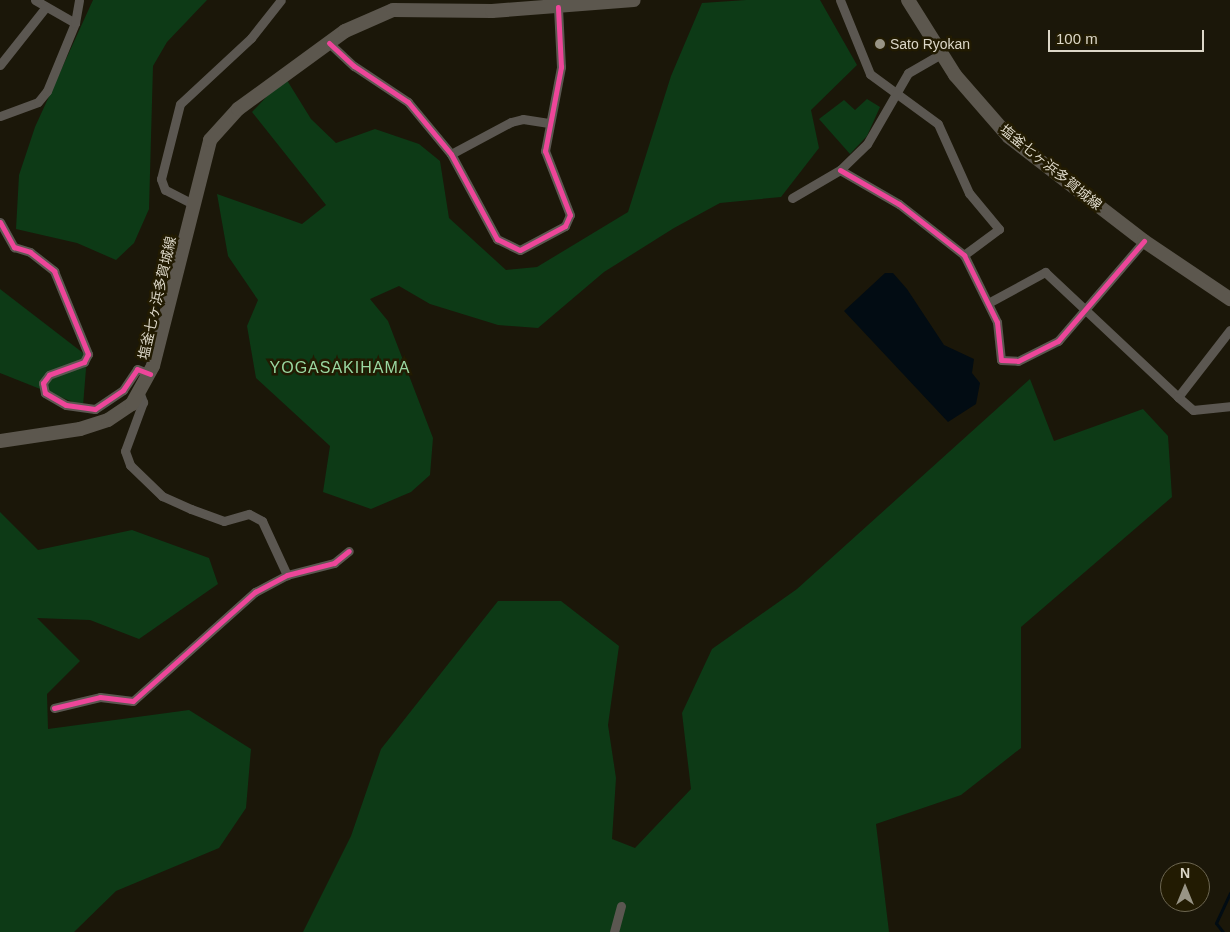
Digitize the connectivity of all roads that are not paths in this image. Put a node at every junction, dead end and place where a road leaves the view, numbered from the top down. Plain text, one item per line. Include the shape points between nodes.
1 (35, 0) edge
2 (79, 0) edge
3 (281, 0) edge
4 (634, 0) edge
5 (840, 0) edge
6 (908, 0) edge
7 (558, 7) junction
8 (45, 8) junction
9 (75, 23) junction
10 (329, 43) junction
11 (942, 53) junction
12 (0, 65) edge
13 (895, 92) junction
14 (0, 116) edge
15 (549, 123) junction
16 (451, 154) junction
17 (840, 170) junction
18 (792, 198) dead end
19 (191, 204) junction
20 (0, 222) edge
21 (1144, 241) junction
22 (964, 255) junction
23 (1230, 299) edge
24 (990, 302) junction
25 (1083, 313) junction
26 (1230, 330) edge
27 (150, 374) junction
28 (140, 394) junction
29 (1178, 397) junction
30 (1230, 406) edge
31 (0, 441) edge
32 (349, 551) dead end
33 (287, 575) junction
34 (54, 708) dead end
35 (621, 906) dead end
36 (614, 932) edge

1 - 8 street
2 - 9 street
3 - 19 street via 250,38 180,104 161,179 165,190
4 - 7 main road, 塩釜七ヶ浜多賀城線
5 - 13 street via 870,74
6 - 11 main road, 塩釜七ヶ浜多賀城線
7 - 10 main road, 塩釜七ヶ浜多賀城線 via 393,10 360,22
7 - 15 street via 560,67
8 - 9 street
8 - 12 street
9 - 14 street via 47,91 38,102
10 - 16 street via 354,66 408,102
10 - 19 main road, 塩釜七ヶ浜多賀城線 via 238,108 220,127 204,154
11 - 13 street via 908,73
11 - 21 main road, 塩釜七ヶ浜多賀城線 via 975,102 1009,137
13 - 17 street via 867,144
13 - 22 street via 938,124 969,193 999,229
15 - 16 street via 523,119 510,122
15 - 16 street via 545,150 570,215 565,226 532,247 520,250 497,239
17 - 18 street
17 - 22 street via 899,204
19 - 27 main road, 塩釜七ヶ浜多賀城線
20 - 27 street via 14,247 30,252 54,272 88,354 84,362 49,375 43,382 45,393 66,405 94,409 123,390 137,369
21 - 23 main road, 塩釜七ヶ浜多賀城線
21 - 25 street
22 - 24 street
24 - 25 street via 1045,272
24 - 25 street via 1001,360 1018,361 1058,341
25 - 29 street
26 - 29 street
27 - 28 main road, 塩釜七ヶ浜多賀城線
28 - 31 main road, 塩釜七ヶ浜多賀城線 via 121,413 95,425
28 - 33 street via 143,402 125,451 130,465 162,496 190,509 224,521 249,514 262,521
29 - 30 street via 1193,410
32 - 33 street via 334,563
33 - 34 street via 255,592 187,658 133,701 100,697
35 - 36 street

